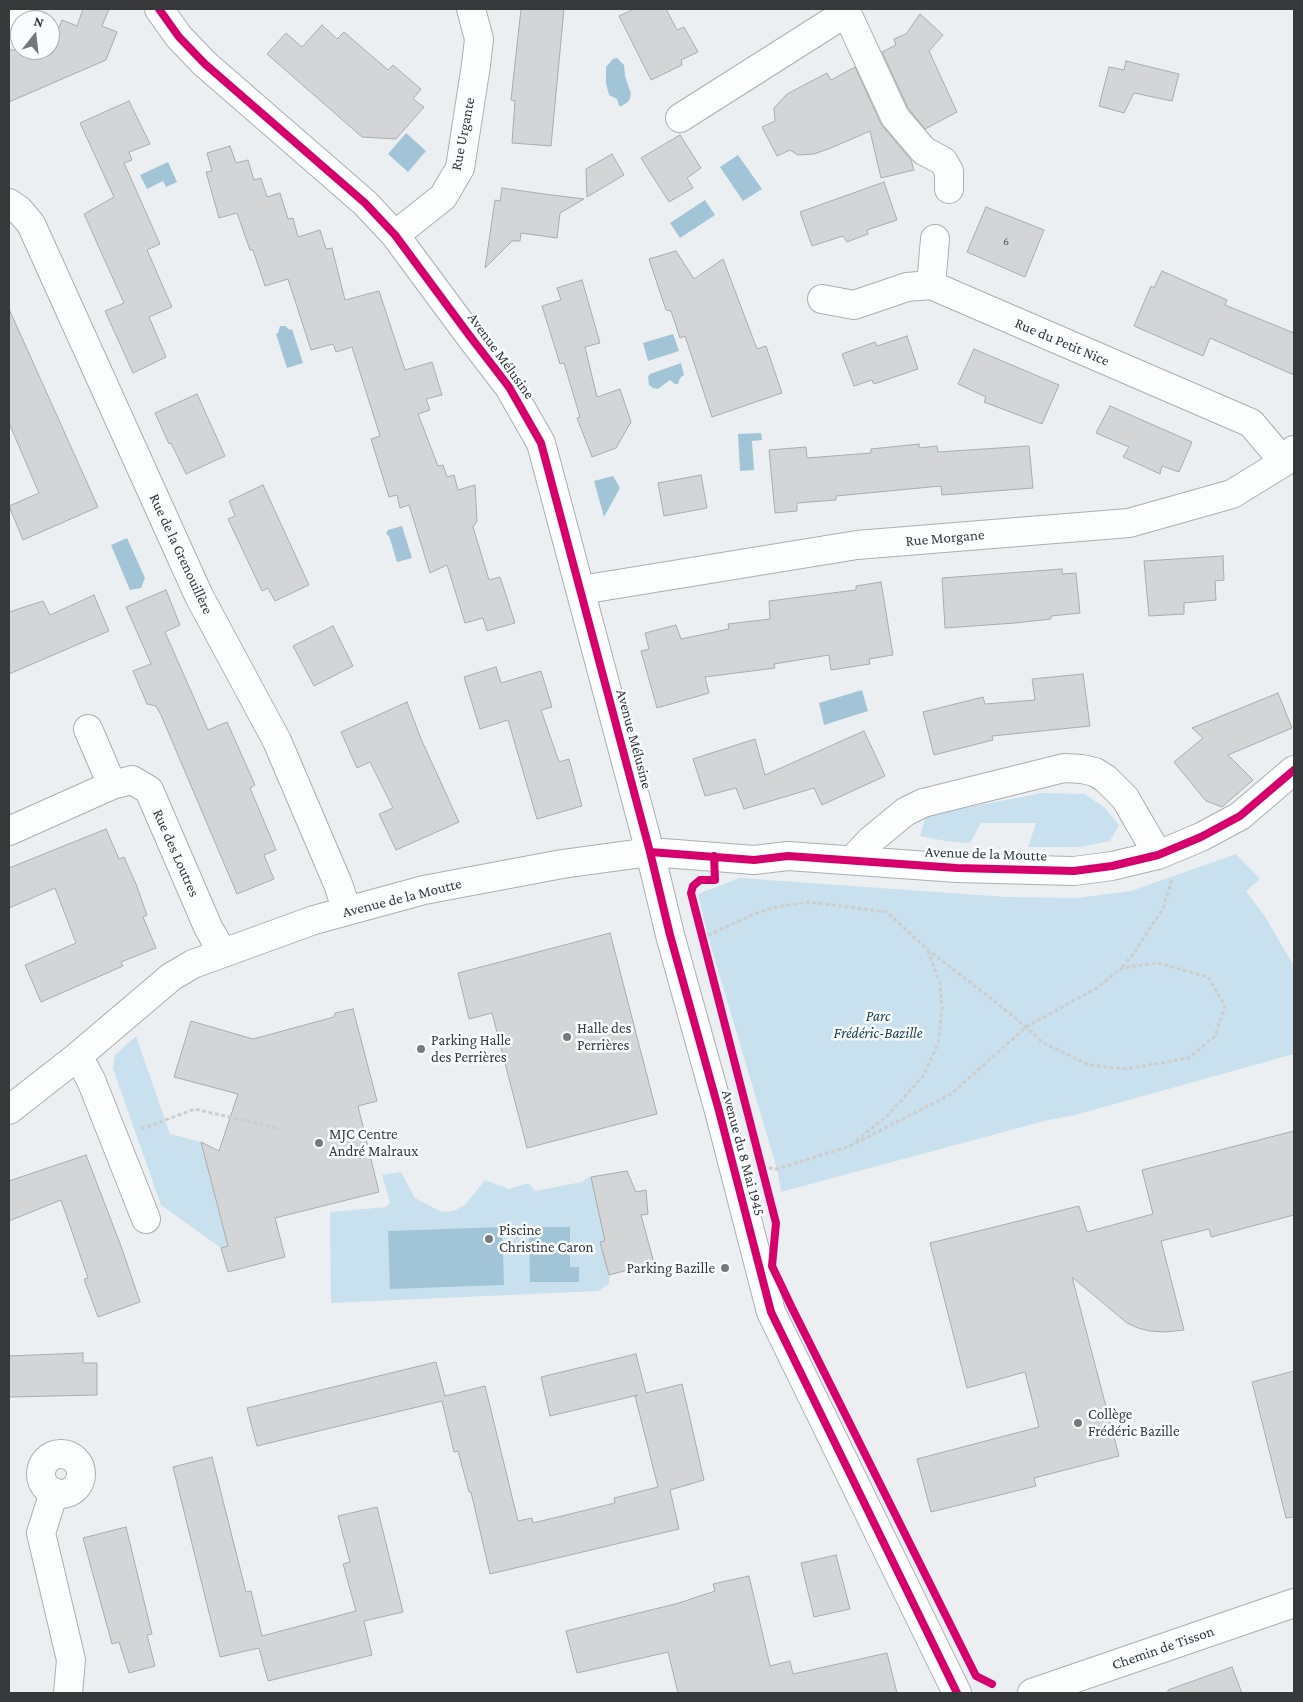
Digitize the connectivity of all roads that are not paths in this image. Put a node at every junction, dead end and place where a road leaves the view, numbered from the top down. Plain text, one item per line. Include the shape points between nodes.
1 (18, 9) edge
2 (160, 9) edge
3 (471, 9) edge
4 (846, 10) edge
5 (9, 15) edge
6 (680, 118) dead end
7 (949, 188) dead end
8 (9, 203) edge
9 (395, 235) junction
10 (935, 239) dead end
11 (931, 285) junction
12 (822, 299) dead end
13 (1289, 456) edge
14 (581, 590) junction
15 (88, 729) dead end
16 (1294, 770) edge
17 (112, 785) junction
18 (9, 831) edge
19 (650, 852) junction
20 (1158, 855) junction
21 (852, 860) junction
22 (347, 911) junction
23 (222, 952) junction
24 (78, 1056) junction
25 (9, 1110) edge
26 (146, 1219) dead end
27 (54, 1492) dead end
28 (1294, 1602) edge
29 (68, 1693) edge
30 (957, 1693) edge
31 (1032, 1693) edge

1 - 5 street
2 - 9 street, Avenue Mélusine via 179,37 205,64 365,203
3 - 9 street, Rue Urgante via 479,39 460,168 443,197
4 - 6 street
4 - 7 street via 895,117 924,151 943,161 949,171
8 - 22 street, Rue de la Grenouillère via 32,224 199,596 278,741
9 - 14 street, Avenue Mélusine via 509,387 541,443
10 - 11 street
11 - 12 street via 907,288 854,305
11 - 13 street, Rue du Petit Nice via 1251,423
13 - 14 street, Rue Morgane via 1232,494 1129,523 857,544
14 - 19 street, Avenue Mélusine
15 - 17 street
16 - 20 street, Avenue de la Moutte via 1240,816
17 - 18 street, Rue des Loutres
17 - 23 street, Rue des Loutres via 132,780 149,790
19 - 21 street, Avenue de la Moutte via 754,860 788,856
19 - 22 street, Avenue de la Moutte via 562,864 424,890
19 - 30 street, Avenue du 8 Mai 1945 via 771,1312
20 - 21 street, Avenue de la Moutte via 1074,871 957,868
20 - 21 street via 1125,798 1106,779 1095,772 1064,768 923,803 905,812
22 - 23 street, Avenue de la Moutte
23 - 24 street, Avenue de la Moutte via 171,977
24 - 25 street, Avenue de la Moutte
24 - 26 street via 91,1080
27 - 29 street via 41,1533 71,1660
28 - 31 street, Chemin de Tisson

